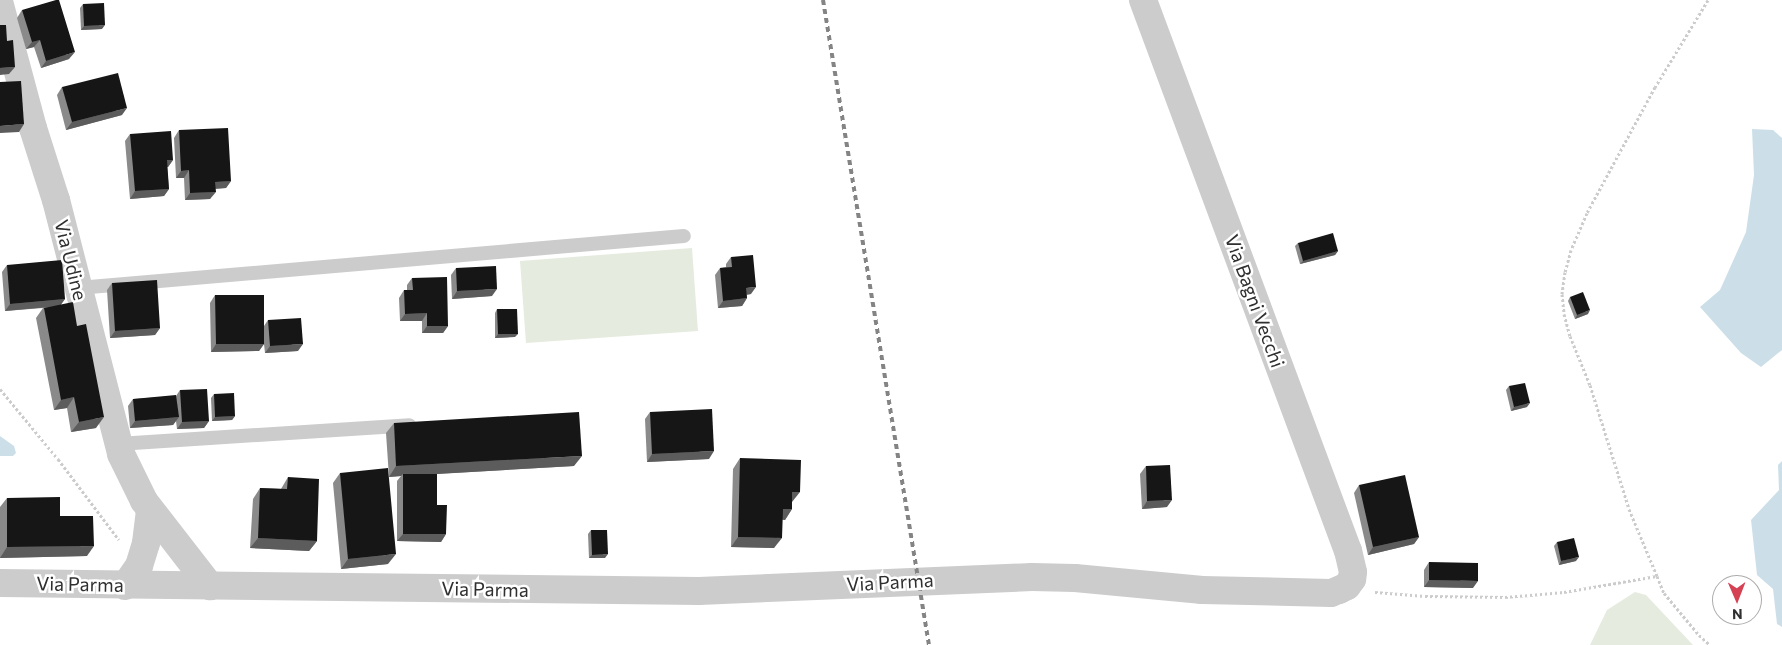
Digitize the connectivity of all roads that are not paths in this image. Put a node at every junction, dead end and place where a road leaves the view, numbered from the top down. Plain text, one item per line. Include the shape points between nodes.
1 (1143, 0) edge
2 (0, 4) edge
3 (684, 236) dead end
4 (78, 288) junction
5 (425, 424) edge
6 (118, 444) junction
7 (150, 511) junction
8 (132, 576) junction
9 (0, 583) edge
10 (210, 586) junction
11 (1331, 593) joint

1 - 11 street, Via Bagni Vecchi via 1348,551 1352,579 1347,586
2 - 4 street, Via Udine
3 - 4 lane
4 - 6 street, Via Udine
5 - 6 lane
6 - 7 street, Via Udine via 133,483
7 - 8 street via 146,543
7 - 10 street, Via Udine
8 - 9 street, Via Parma
8 - 10 street, Via Parma
10 - 11 street, Via Parma via 690,591 1050,577 1202,590

